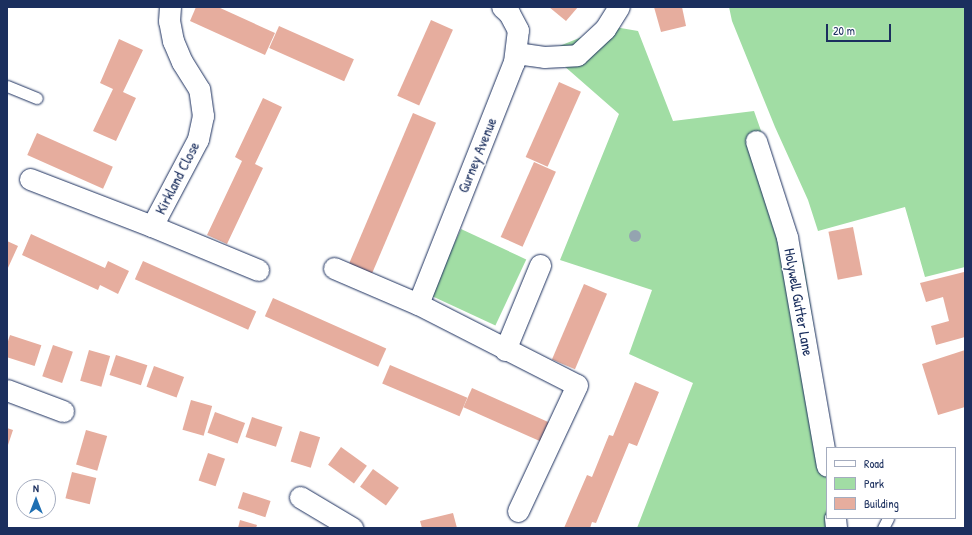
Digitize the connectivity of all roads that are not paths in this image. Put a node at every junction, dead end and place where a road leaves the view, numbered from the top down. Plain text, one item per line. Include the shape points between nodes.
1 (170, 7) edge
2 (502, 7) edge
3 (619, 7) edge
4 (516, 53) junction
5 (7, 86) edge
6 (37, 98) dead end
7 (756, 141) dead end
8 (30, 178) dead end
9 (152, 226) junction
10 (540, 265) dead end
11 (334, 268) dead end
12 (258, 270) dead end
13 (418, 304) junction
14 (505, 350) junction
15 (7, 390) edge
16 (63, 411) dead end
17 (826, 460) edge
18 (300, 497) dead end
19 (518, 511) dead end
20 (888, 519) edge
21 (352, 528) edge
22 (883, 528) edge

1 - 9 street, Kirkland Close via 169,21 173,41 182,62 200,89 203,116 198,139
2 - 4 street, Gurney Avenue via 509,13 518,30
3 - 4 street via 605,29 577,55 544,57
4 - 13 street, Gurney Avenue
5 - 6 lane
7 - 17 street, Holywell Gutter Lane via 788,237
8 - 9 street, Kirkland Close
9 - 12 street
10 - 14 street
11 - 13 street
13 - 14 street
14 - 19 street via 577,385
15 - 16 street
18 - 21 street
20 - 22 lane

